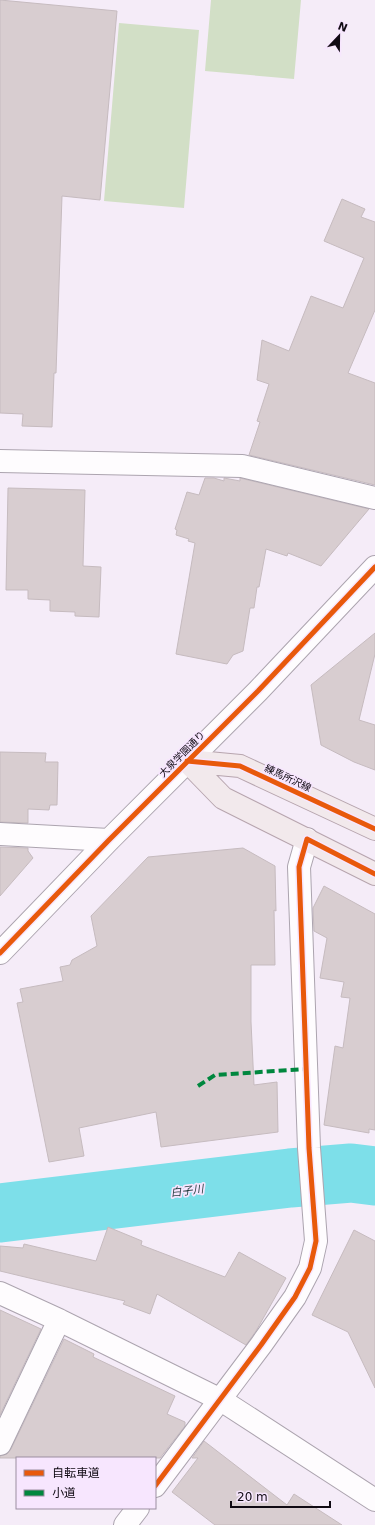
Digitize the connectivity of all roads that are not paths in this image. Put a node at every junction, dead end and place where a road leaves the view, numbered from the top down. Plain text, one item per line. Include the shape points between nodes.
1 (0, 461) edge
2 (375, 498) edge
3 (375, 568) edge
4 (188, 761) junction
5 (375, 829) edge
6 (0, 834) edge
7 (307, 839) junction
8 (109, 840) junction
9 (375, 874) edge
10 (0, 953) edge
11 (0, 1293) edge
12 (59, 1320) junction
13 (221, 1400) junction
14 (0, 1444) edge
15 (156, 1485) edge
16 (375, 1500) edge
17 (137, 1509) edge
18 (125, 1525) edge

1 - 2 street via 242,466
3 - 4 street, 大泉学園通り
4 - 5 main road, 練馬所沢線 via 240,766
4 - 7 main road via 222,798
4 - 8 street, 大泉学園通り
6 - 8 street
7 - 9 main road
7 - 13 street via 299,867 309,1151 316,1241 310,1268 295,1297
8 - 10 street, 大泉学園通り
11 - 12 street
12 - 13 street
12 - 14 street
13 - 15 street
13 - 16 street
17 - 18 street

